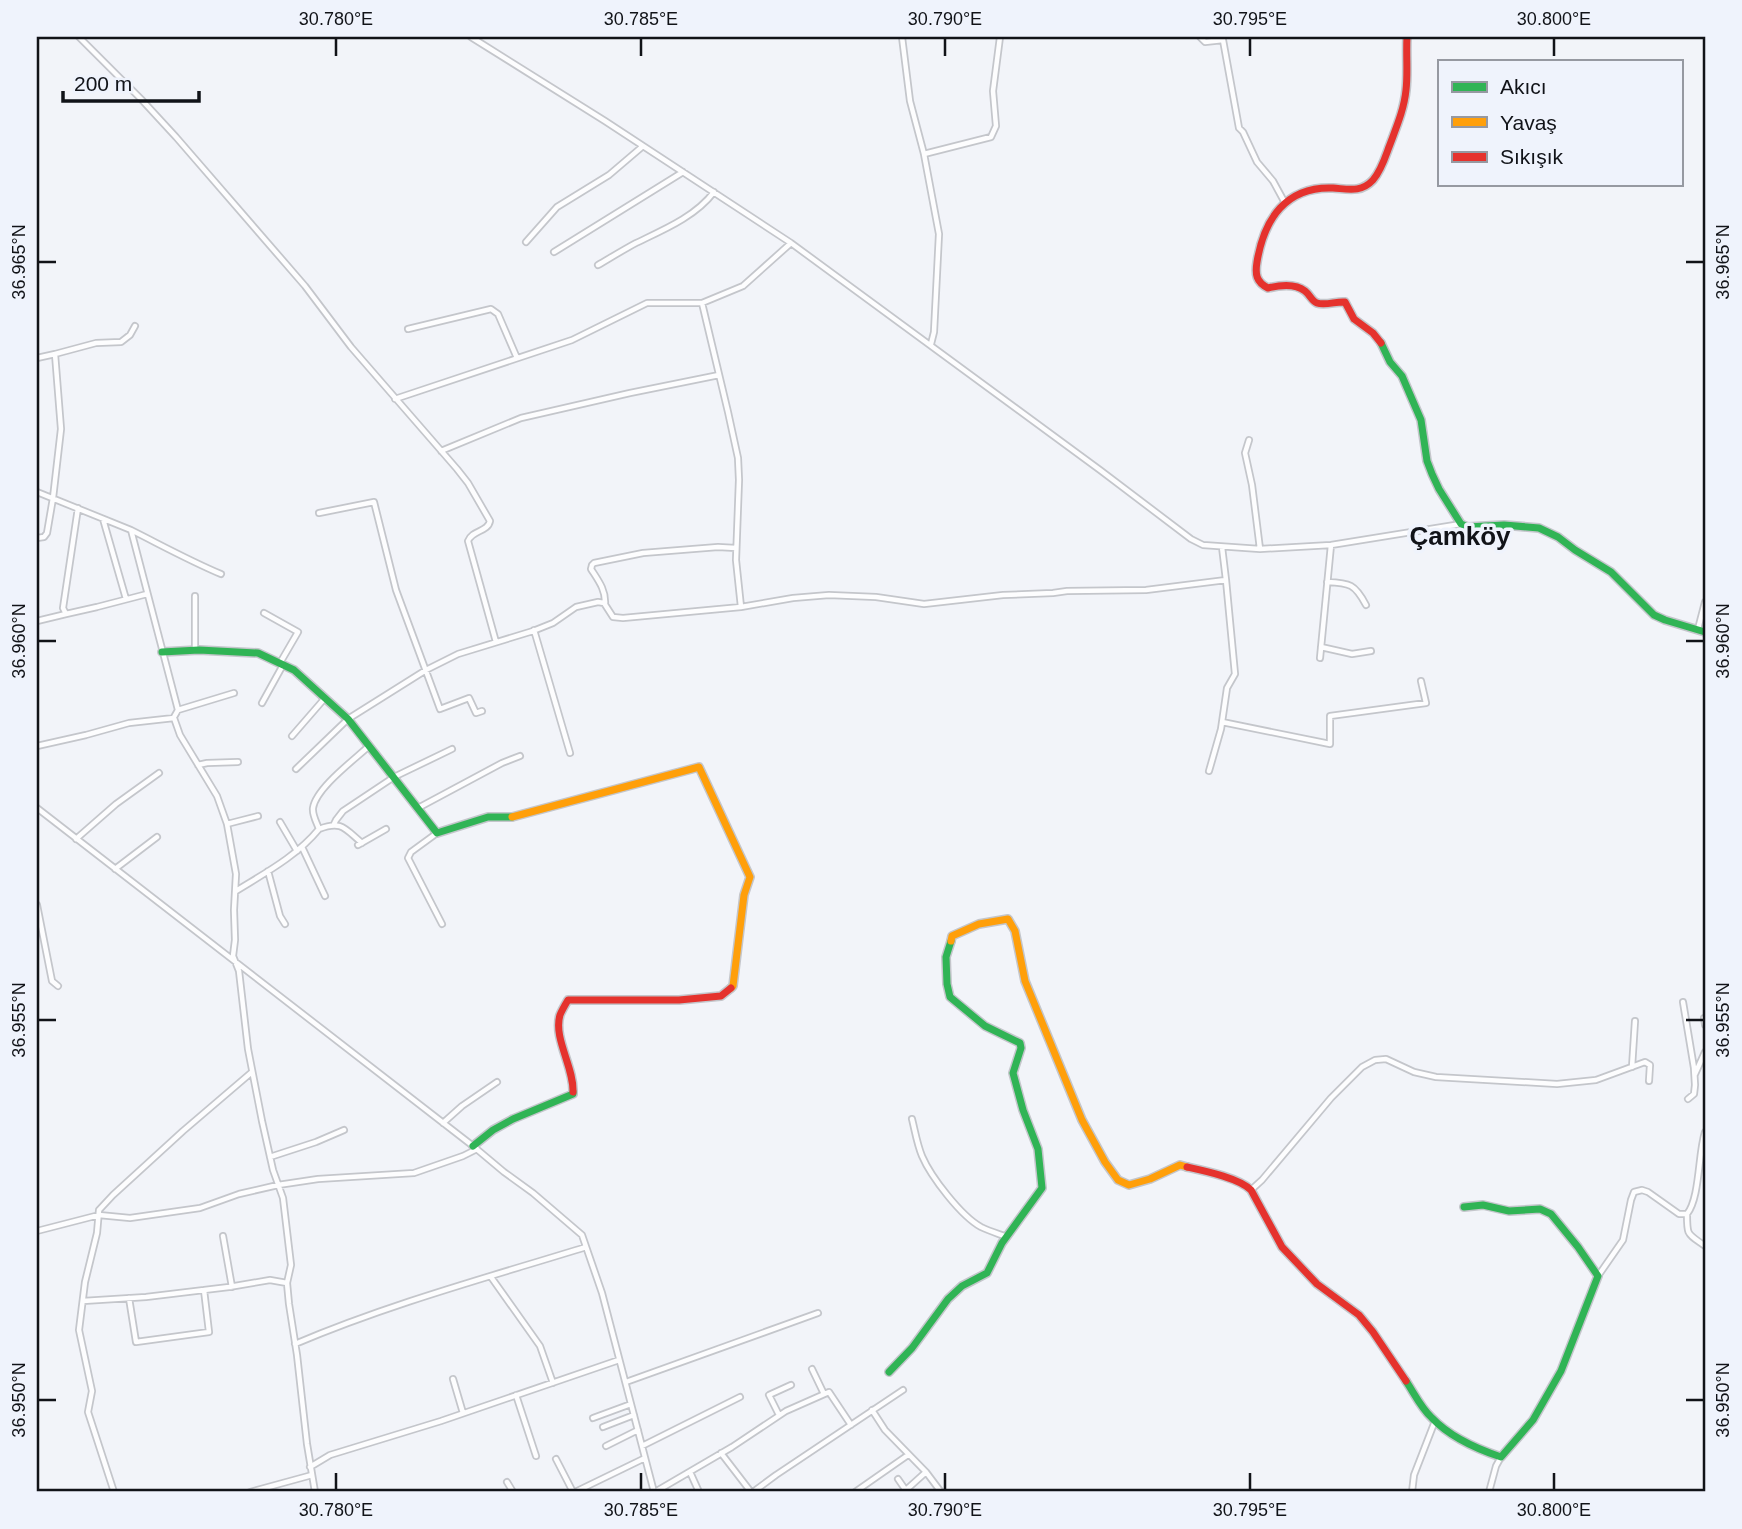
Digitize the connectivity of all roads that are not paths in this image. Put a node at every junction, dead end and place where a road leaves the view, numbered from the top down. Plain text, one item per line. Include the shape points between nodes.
1 (79, 37) edge
2 (471, 37) edge
3 (901, 37) edge
4 (1000, 37) edge
5 (1200, 37) edge
6 (1407, 37) edge
7 (643, 146) junction
8 (924, 155) junction
9 (683, 172) junction
10 (714, 192) junction
11 (1284, 203) junction
12 (526, 242) dead end
13 (791, 243) junction
14 (554, 252) dead end
15 (598, 265) dead end
16 (702, 303) junction
17 (135, 326) dead end
18 (408, 329) dead end
19 (931, 345) junction
20 (55, 354) junction
21 (37, 358) edge
22 (517, 358) junction
23 (719, 375) junction
24 (395, 399) junction
25 (1249, 440) dead end
26 (441, 451) junction
27 (37, 492) edge
28 (53, 498) junction
29 (78, 509) junction
30 (319, 513) dead end
31 (103, 518) junction
32 (1461, 524) junction
33 (131, 530) junction
34 (37, 538) edge
35 (1331, 545) junction
36 (1222, 547) junction
37 (736, 548) junction
38 (1260, 550) junction
39 (221, 574) dead end
40 (1226, 580) junction
41 (1327, 582) junction
42 (147, 594) junction
43 (195, 596) dead end
44 (126, 599) junction
45 (1705, 602) edge
46 (605, 604) junction
47 (1366, 605) dead end
48 (741, 607) junction
49 (264, 613) dead end
50 (66, 614) junction
51 (37, 621) edge
52 (534, 630) junction
53 (1702, 630) edge
54 (496, 642) junction
55 (1321, 648) junction
56 (195, 650) junction
57 (162, 652) junction
58 (1371, 652) dead end
59 (1320, 658) dead end
60 (282, 664) junction
61 (426, 670) junction
62 (1421, 681) dead end
63 (234, 693) dead end
64 (325, 698) junction
65 (262, 703) dead end
66 (178, 710) junction
67 (482, 711) dead end
68 (174, 718) junction
69 (348, 719) junction
70 (1222, 722) junction
71 (292, 736) dead end
72 (37, 746) edge
73 (370, 746) junction
74 (452, 749) dead end
75 (570, 752) dead end
76 (520, 755) dead end
77 (238, 762) dead end
78 (198, 765) junction
79 (296, 769) dead end
80 (1209, 771) dead end
81 (159, 774) dead end
82 (394, 777) junction
83 (37, 808) edge
84 (418, 808) junction
85 (258, 816) dead end
86 (280, 822) dead end
87 (228, 824) junction
88 (334, 824) junction
89 (319, 829) junction
90 (386, 829) dead end
91 (437, 833) junction
92 (157, 837) dead end
93 (76, 839) junction
94 (299, 849) junction
95 (115, 869) junction
96 (268, 871) junction
97 (235, 891) junction
98 (325, 896) dead end
99 (37, 905) edge
100 (285, 924) dead end
101 (442, 924) dead end
102 (39, 928) edge
103 (235, 961) junction
104 (58, 986) dead end
105 (1683, 1002) dead end
106 (1704, 1018) edge
107 (1634, 1021) dead end
108 (1705, 1025) edge
109 (1705, 1052) edge
110 (1632, 1067) junction
111 (252, 1071) junction
112 (1695, 1074) junction
113 (498, 1082) dead end
114 (1649, 1082) dead end
115 (1688, 1099) dead end
116 (912, 1119) dead end
117 (443, 1123) junction
118 (344, 1130) dead end
119 (1705, 1132) edge
120 (475, 1147) junction
121 (270, 1157) junction
122 (278, 1185) junction
123 (1251, 1190) junction
124 (1464, 1207) dead end
125 (1687, 1214) junction
126 (99, 1215) junction
127 (37, 1231) edge
128 (223, 1236) dead end
129 (1007, 1237) junction
130 (1705, 1245) edge
131 (586, 1247) junction
132 (1598, 1276) junction
133 (491, 1277) junction
134 (287, 1283) junction
135 (232, 1287) junction
136 (204, 1290) junction
137 (128, 1298) junction
138 (83, 1301) junction
139 (818, 1313) dead end
140 (295, 1344) junction
141 (619, 1360) junction
142 (812, 1368) dead end
143 (889, 1371) dead end
144 (453, 1379) dead end
145 (626, 1382) junction
146 (553, 1383) junction
147 (791, 1385) dead end
148 (903, 1390) dead end
149 (824, 1394) junction
150 (516, 1395) junction
151 (740, 1397) dead end
152 (631, 1404) junction
153 (872, 1410) junction
154 (463, 1413) junction
155 (634, 1415) junction
156 (779, 1415) junction
157 (593, 1418) dead end
158 (1435, 1421) junction
159 (851, 1425) junction
160 (603, 1427) dead end
161 (638, 1430) junction
162 (606, 1446) dead end
163 (642, 1446) junction
164 (721, 1454) junction
165 (908, 1455) junction
166 (536, 1456) dead end
167 (1501, 1457) junction
168 (645, 1458) junction
169 (556, 1459) dead end
170 (310, 1467) junction
171 (690, 1472) junction
172 (926, 1472) junction
173 (312, 1475) junction
174 (898, 1479) dead end
175 (507, 1482) dead end
176 (261, 1491) edge
177 (906, 1491) edge
178 (114, 1492) edge
179 (250, 1492) edge
180 (315, 1492) edge
181 (513, 1492) edge
182 (574, 1492) edge
183 (654, 1492) edge
184 (699, 1492) edge
185 (752, 1492) edge
186 (855, 1492) edge
187 (942, 1492) edge
188 (1412, 1492) edge
189 (1489, 1492) edge

1 - 24 street via 184,147 305,286
2 - 7 street
3 - 8 street via 910,102
4 - 8 street via 992,137
5 - 11 street via 1205,42 1223,40 1238,128
6 - 11 street via 1403,109 1375,179 1363,189 1312,189
7 - 9 street
7 - 12 street via 609,175 562,203
8 - 19 street via 939,233
9 - 10 street
9 - 14 street
10 - 13 street
10 - 15 street via 668,228
11 - 32 street via 1259,247 1256,278 1268,288 1296,286 1320,304 1345,302 1354,318 1380,341 1421,420 1432,474
13 - 16 street via 743,286
13 - 19 street
16 - 22 street via 647,303 572,340
16 - 23 street
17 - 20 street via 121,342
18 - 22 street via 491,309 498,314
19 - 36 street via 1191,539
20 - 21 street
20 - 28 street via 61,429
22 - 24 street
23 - 26 street via 521,418
23 - 37 street via 738,458
24 - 26 street
25 - 38 street via 1245,453
26 - 54 street via 468,483 490,521 468,541
27 - 28 street
28 - 29 street
28 - 34 street via 47,533
29 - 31 street
29 - 50 street via 63,608
30 - 61 street via 374,502 397,590
31 - 33 street
31 - 44 street
32 - 35 street
32 - 53 street via 1539,528 1611,572 1654,615
33 - 39 street
33 - 42 street
35 - 38 street
35 - 41 street
36 - 38 street
36 - 40 street
37 - 46 street via 643,553 594,563 591,569 605,594
37 - 48 street
40 - 48 street via 1146,590 1003,595 924,604 829,595
40 - 70 street via 1236,674 1227,688
41 - 47 street via 1352,585
41 - 55 street
42 - 44 street
42 - 57 street
43 - 56 street
44 - 50 street
45 - 53 street
46 - 48 street via 613,617 623,618
46 - 52 street via 576,607
49 - 60 street via 298,632
50 - 51 street
52 - 54 street
52 - 75 street
54 - 61 street
55 - 58 street via 1352,654
55 - 59 street
56 - 57 street
56 - 60 street via 257,653
57 - 66 street
60 - 64 street
60 - 65 street
61 - 67 street via 440,709 469,698 476,713
61 - 69 street
62 - 70 street via 1426,703 1331,716 1331,744
63 - 66 street
64 - 69 street
64 - 71 street
66 - 68 street
68 - 72 street via 129,723
68 - 78 street
69 - 73 street
69 - 79 street
70 - 80 street
73 - 82 street
73 - 89 street via 318,794 313,814
74 - 82 street
76 - 84 street
77 - 78 street
78 - 87 street
81 - 93 street
82 - 84 street
82 - 88 street via 342,811
83 - 93 street
84 - 91 street
85 - 87 street
86 - 94 street
87 - 97 street
88 - 89 street
88 - 90 street via 360,844
89 - 94 street
91 - 101 street via 408,858
91 - 120 street via 699,767 750,877 733,986 721,996 679,1000 568,1000 559,1017 573,1094 513,1119
92 - 95 street
93 - 95 street
94 - 96 street
94 - 98 street
95 - 103 street
96 - 97 street
96 - 100 street
97 - 103 street
99 - 102 street
102 - 104 street via 52,981
103 - 111 street
103 - 117 street
105 - 112 street
106 - 108 street
107 - 110 street
109 - 112 street
110 - 114 street via 1648,1063
110 - 123 street via 1596,1080 1557,1084 1445,1078 1375,1060 1348,1080
111 - 121 street
111 - 126 street via 113,1195
112 - 115 street
113 - 117 street
116 - 129 street via 922,1157 947,1194 981,1227
117 - 120 street
118 - 121 street
119 - 125 street via 1694,1200
120 - 122 street via 463,1156 414,1173
120 - 131 street via 571,1224
121 - 122 street
122 - 126 street via 200,1208 130,1218
122 - 134 street via 291,1265
123 - 129 street via 1180,1165 1129,1185 1118,1180 1082,1120 1025,981 1008,919 981,922 952,936 946,957 947,984 950,997 985,1026 1020,1043 1013,1073 1038,1150 1042,1188
123 - 158 street via 1282,1247 1317,1284 1359,1315
124 - 132 street via 1540,1209 1551,1214
125 - 130 street via 1687,1231
125 - 132 street via 1679,1214 1648,1192 1634,1192 1623,1240
126 - 127 street
126 - 138 street
128 - 135 street
129 - 143 street via 987,1273 948,1299
131 - 133 street
131 - 141 street
132 - 167 street via 1561,1371 1533,1419
133 - 140 street via 339,1325
133 - 146 street via 540,1346
134 - 135 street via 270,1280
134 - 140 street
135 - 136 street
136 - 137 street
136 - 137 street via 209,1332 136,1342
137 - 138 street
138 - 178 street via 79,1330 92,1391 88,1412
139 - 145 street
140 - 170 street
141 - 145 street
141 - 146 street
142 - 149 street
144 - 154 street
145 - 152 street
146 - 150 street
147 - 156 street via 769,1395
148 - 153 street
149 - 156 street
149 - 159 street via 829,1392
150 - 154 street
150 - 166 street
151 - 163 street
152 - 155 street
152 - 157 street
153 - 159 street
153 - 165 street
154 - 170 street via 330,1455
155 - 160 street
155 - 161 street
156 - 164 street
158 - 167 street
158 - 188 street
159 - 185 street
161 - 162 street
161 - 163 street
163 - 168 street
164 - 171 street
164 - 185 street
165 - 172 street
165 - 186 street
167 - 189 street
168 - 182 street
168 - 183 street
169 - 182 street
170 - 173 street
171 - 183 street
171 - 184 street
172 - 177 street
172 - 187 street
173 - 176 street
173 - 180 street
174 - 177 street
175 - 181 street
176 - 179 street

